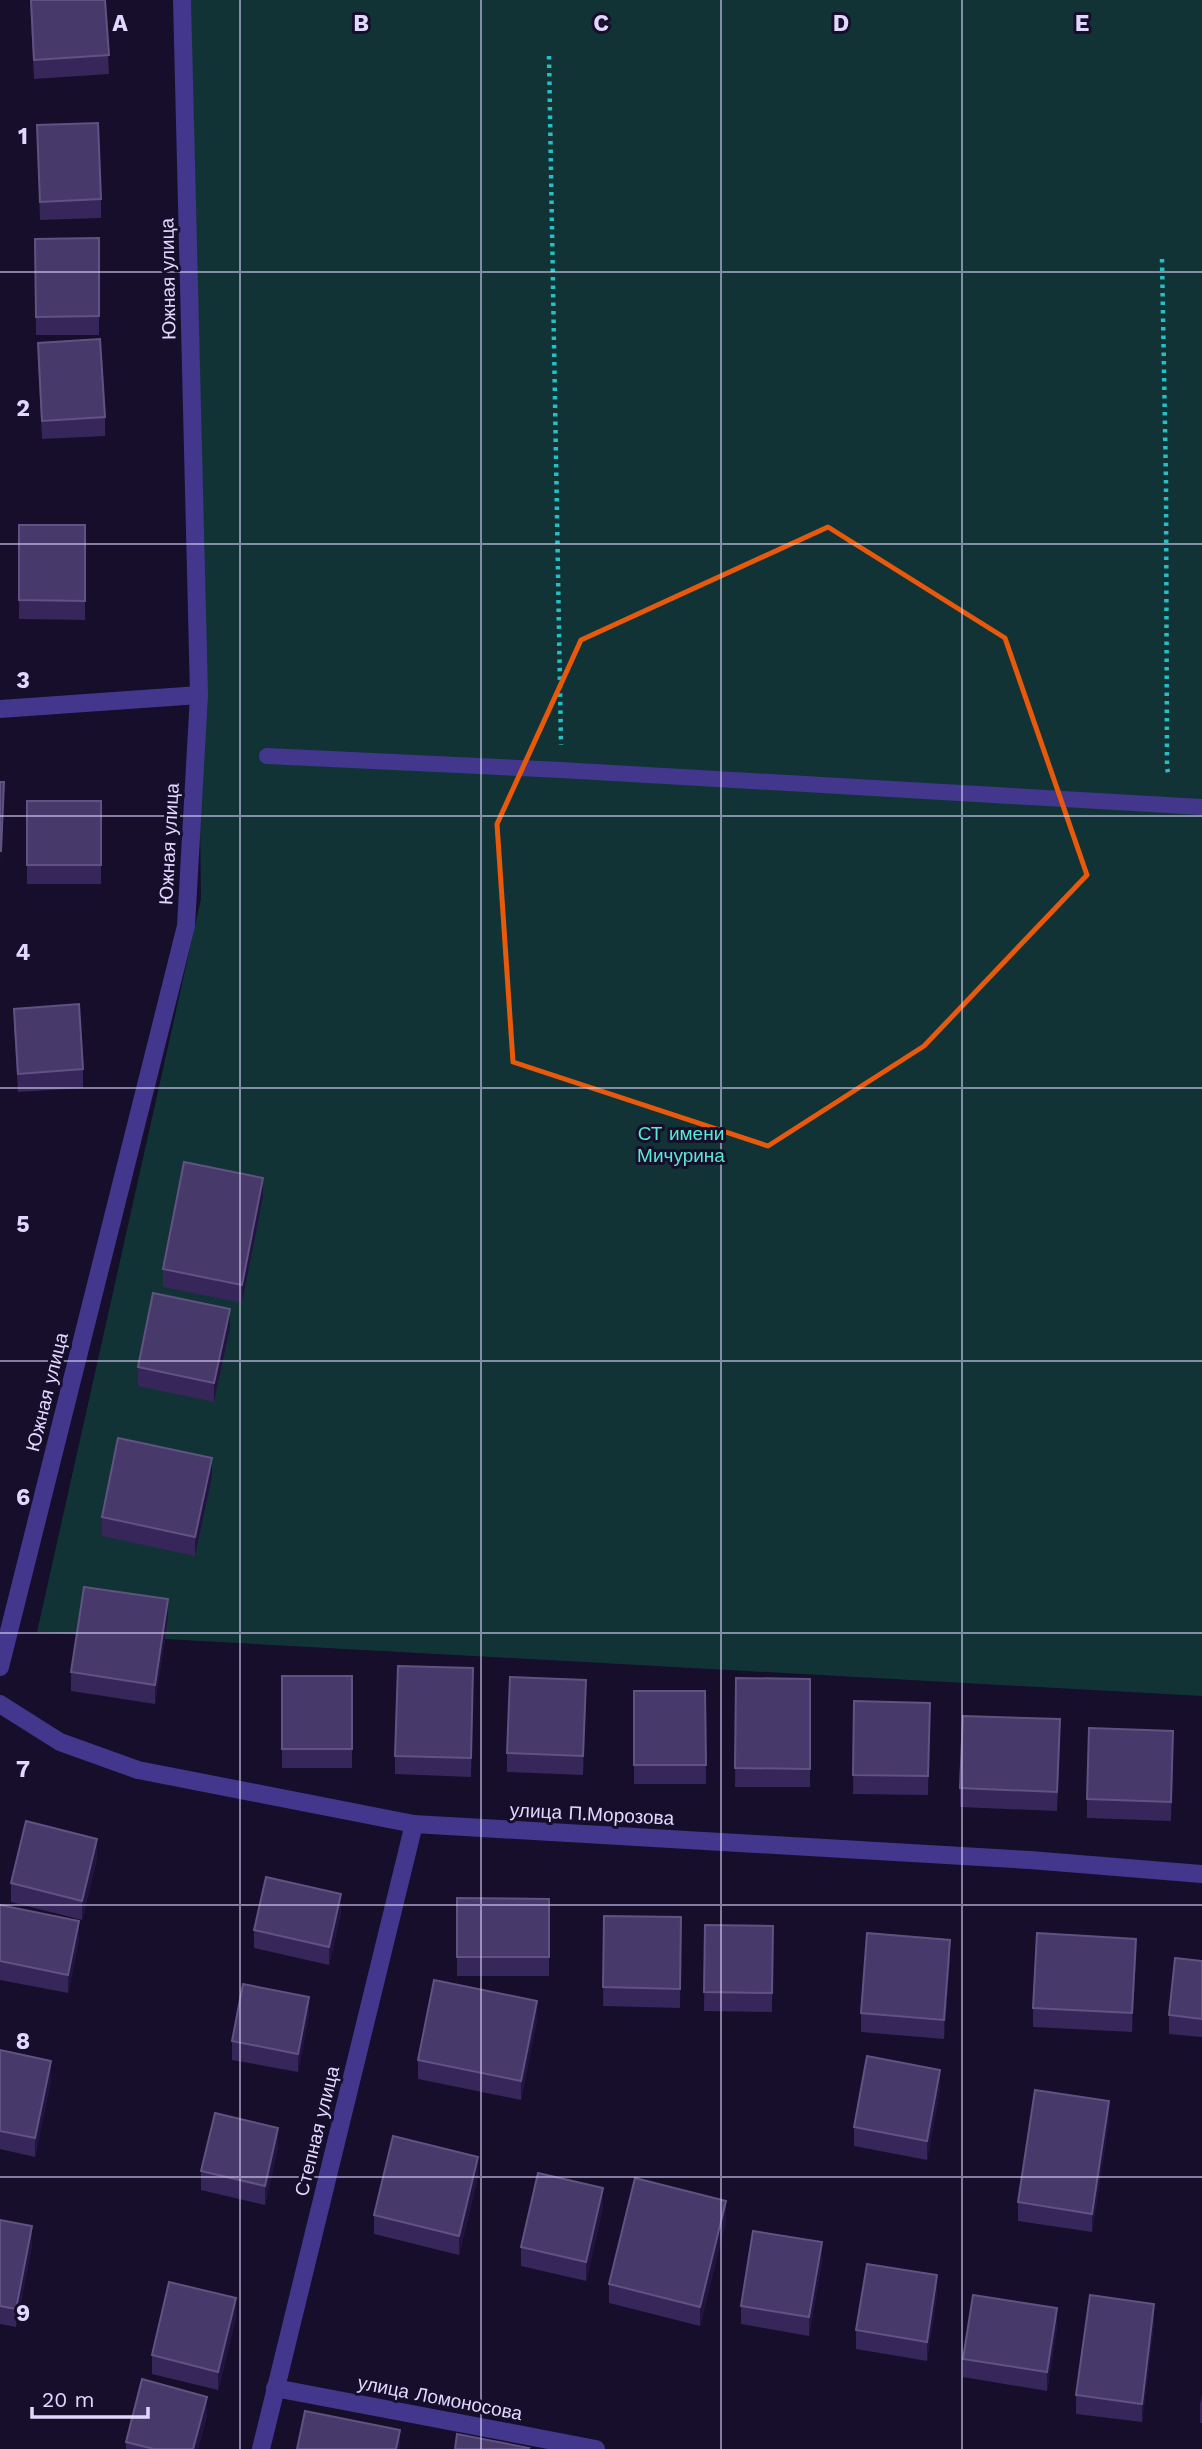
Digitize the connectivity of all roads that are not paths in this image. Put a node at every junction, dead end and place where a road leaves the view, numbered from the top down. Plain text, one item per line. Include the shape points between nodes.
1 (182, 0) edge
2 (199, 695) junction
3 (0, 709) edge
4 (267, 756) dead end
5 (1202, 807) edge
6 (0, 1667) edge
7 (0, 1704) edge
8 (414, 1824) junction
9 (1202, 1874) edge
10 (275, 2388) junction
11 (261, 2449) edge
12 (596, 2449) edge

1 - 2 street, Южная улица
2 - 3 street
2 - 6 street, Южная улица via 186,926
4 - 5 lane
7 - 8 street, улица П.Морозова via 60,1742 138,1770
8 - 9 street, улица П.Морозова
8 - 10 street, Степная улица
10 - 11 street, Степная улица
10 - 12 street, улица Ломоносова

